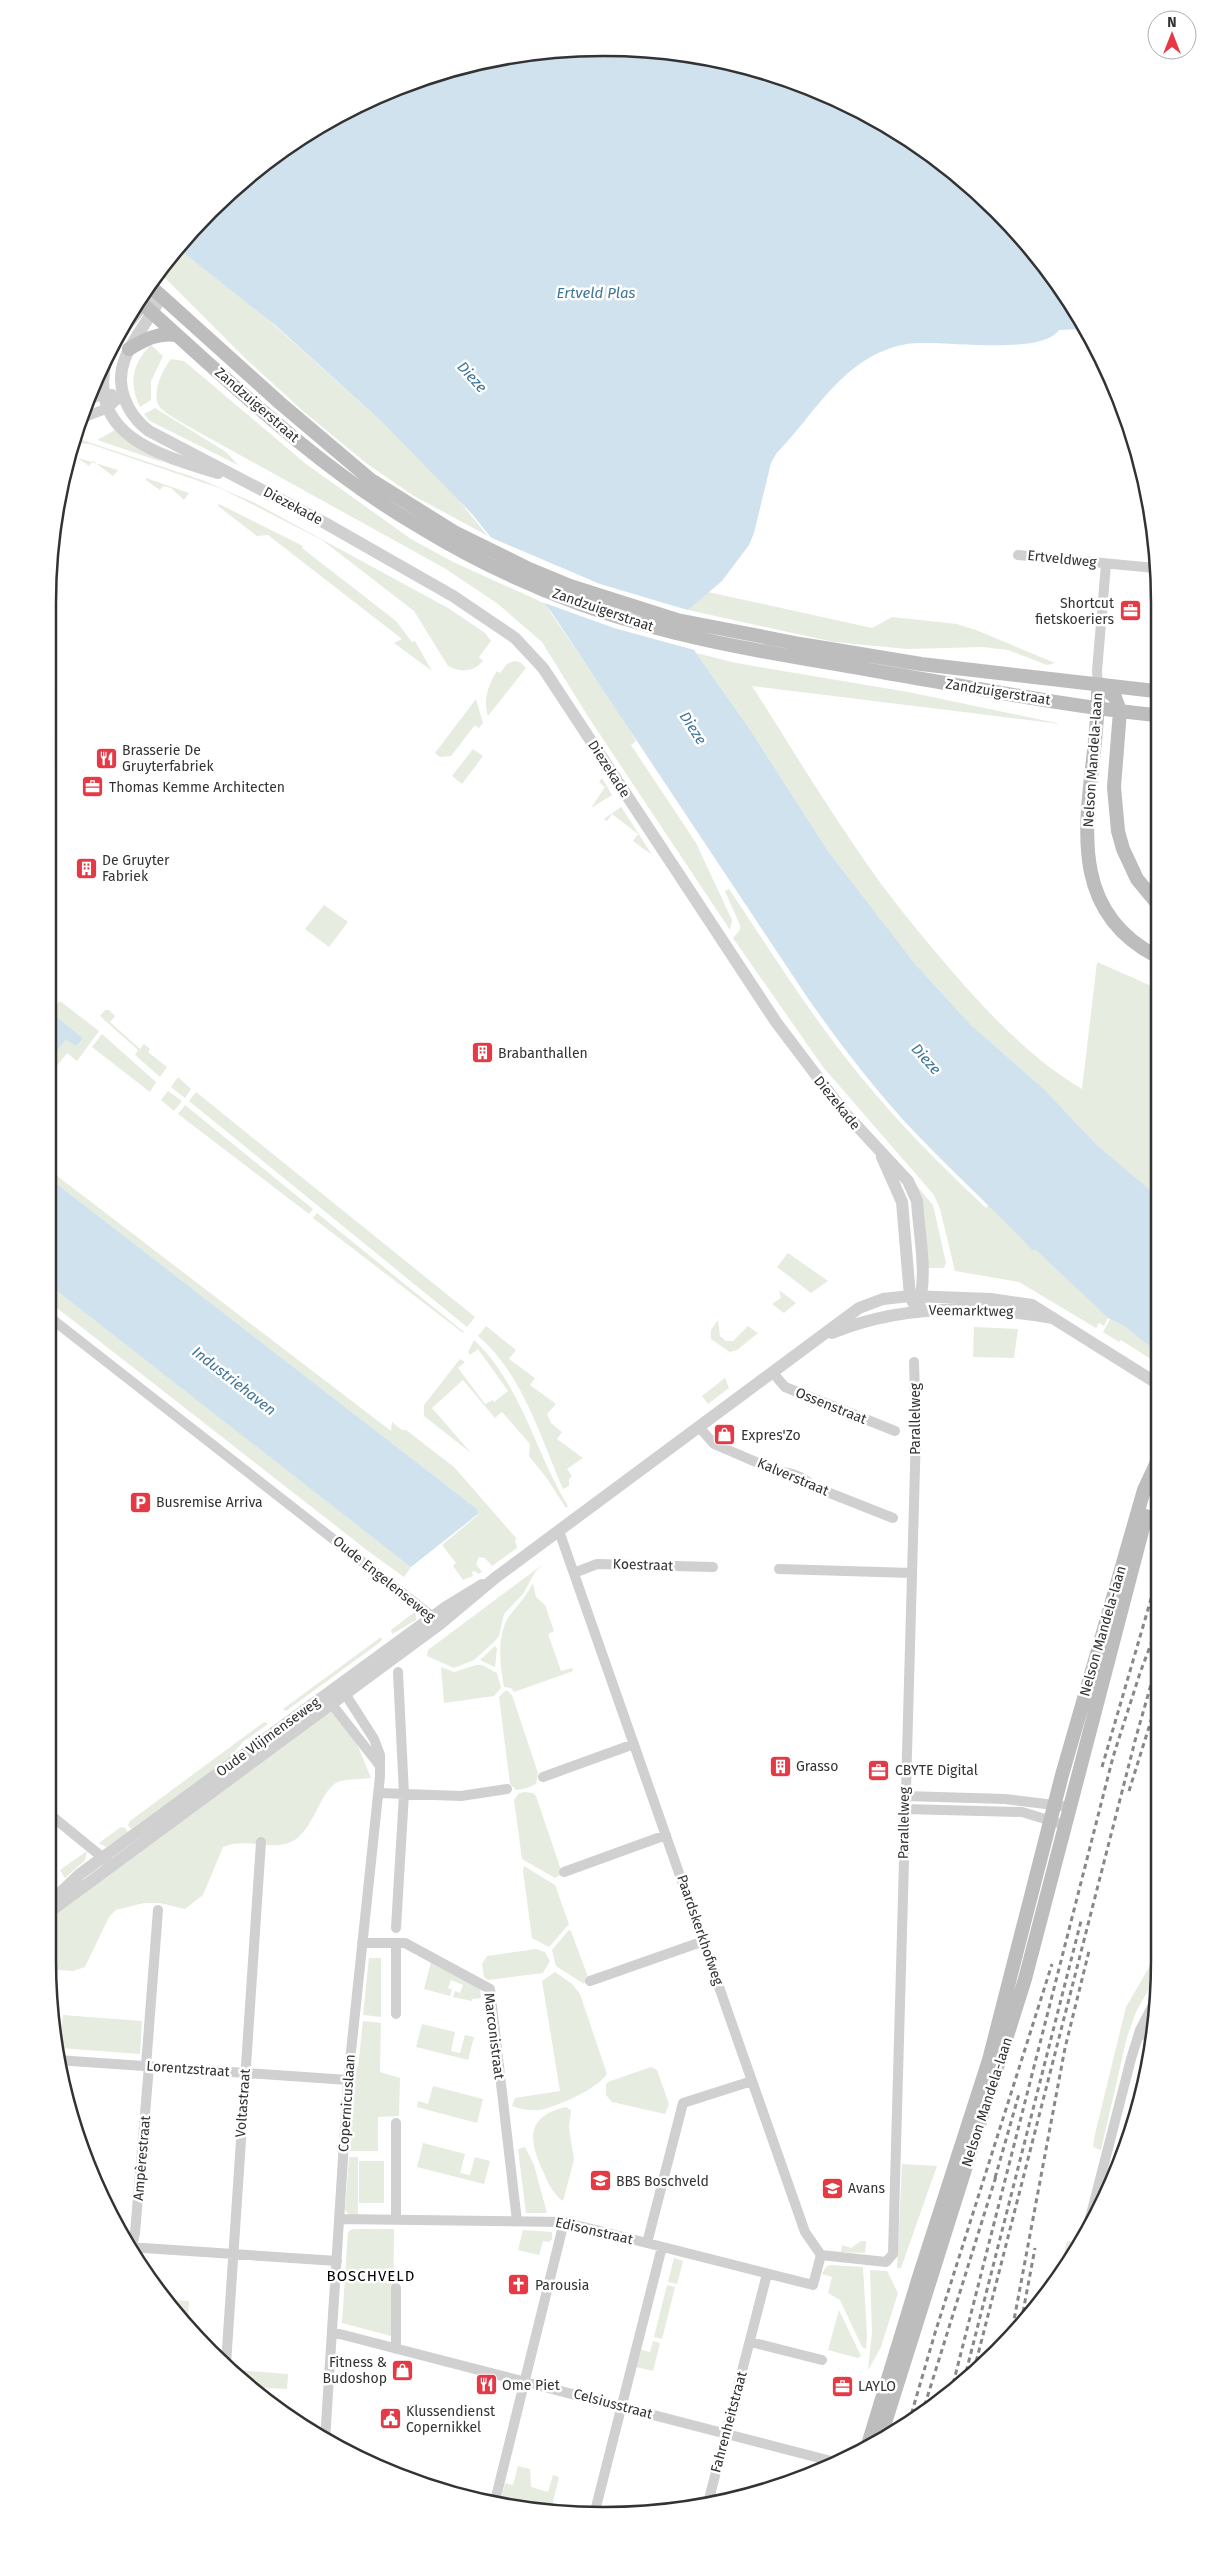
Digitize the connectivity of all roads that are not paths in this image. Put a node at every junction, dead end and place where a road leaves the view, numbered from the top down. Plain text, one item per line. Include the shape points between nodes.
1 (154, 290) edge
2 (161, 296) junction
3 (145, 306) edge
4 (176, 335) junction
5 (129, 350) junction
6 (103, 382) edge
7 (104, 394) junction
8 (123, 394) junction
9 (97, 397) edge
10 (108, 408) junction
11 (90, 415) edge
12 (248, 482) junction
13 (1018, 555) dead end
14 (1106, 564) junction
15 (1150, 568) edge
16 (1098, 685) junction
17 (1151, 691) edge
18 (1099, 708) junction
19 (1120, 711) junction
20 (1151, 715) edge
21 (1151, 896) edge
22 (1151, 953) edge
23 (916, 1297) junction
24 (917, 1311) junction
25 (1053, 1318) junction
26 (56, 1322) edge
27 (820, 1338) junction
28 (914, 1362) dead end
29 (773, 1373) junction
30 (1151, 1380) edge
31 (700, 1428) junction
32 (895, 1431) dead end
33 (1151, 1475) edge
34 (1151, 1499) edge
35 (893, 1518) dead end
36 (559, 1532) junction
37 (713, 1567) dead end
38 (779, 1569) dead end
39 (574, 1573) junction
40 (912, 1573) junction
41 (437, 1620) junction
42 (398, 1672) dead end
43 (342, 1690) junction
44 (328, 1699) junction
45 (634, 1744) junction
46 (380, 1766) junction
47 (543, 1777) dead end
48 (507, 1789) dead end
49 (379, 1793) junction
50 (404, 1794) junction
51 (905, 1796) junction
52 (1055, 1804) junction
53 (1070, 1807) junction
54 (905, 1809) junction
55 (56, 1819) edge
56 (1050, 1820) junction
57 (1065, 1825) junction
58 (666, 1835) junction
59 (261, 1842) dead end
60 (108, 1861) junction
61 (564, 1872) dead end
62 (56, 1897) edge
63 (56, 1906) edge
64 (158, 1910) dead end
65 (396, 1928) dead end
66 (704, 1941) junction
67 (362, 1943) junction
68 (396, 1944) junction
69 (590, 1980) dead end
70 (396, 2014) dead end
71 (1148, 2015) edge
72 (1140, 2030) junction
73 (1145, 2035) edge
74 (66, 2061) edge
75 (147, 2066) junction
76 (245, 2073) junction
77 (348, 2080) junction
78 (752, 2081) junction
79 (396, 2123) dead end
80 (1096, 2197) edge
81 (339, 2219) junction
82 (396, 2220) junction
83 (517, 2221) junction
84 (564, 2222) junction
85 (133, 2238) edge
86 (646, 2243) junction
87 (662, 2247) junction
88 (139, 2249) edge
89 (234, 2254) junction
90 (821, 2255) junction
91 (337, 2261) junction
92 (767, 2274) junction
93 (396, 2288) dead end
94 (332, 2332) junction
95 (751, 2342) junction
96 (396, 2349) junction
97 (227, 2355) edge
98 (822, 2360) dead end
99 (895, 2374) junction
100 (525, 2382) junction
101 (622, 2407) junction
102 (325, 2430) edge
103 (882, 2430) edge
104 (726, 2434) junction
105 (872, 2436) edge
106 (825, 2459) edge
107 (496, 2496) edge
108 (710, 2496) edge
109 (596, 2507) edge

1 - 2 main road, Zandzuigerstraat
2 - 3 street
2 - 16 main road, Zandzuigerstraat via 294,416 371,480 454,532 561,583 704,626 921,664
3 - 4 main road, Zandzuigerstraat
3 - 5 street
4 - 5 main road via 152,337
4 - 18 main road, Zandzuigerstraat via 273,421 364,492 452,546 519,579 614,616 710,641
5 - 8 street via 121,371
6 - 7 street, Diezekade
7 - 8 street
7 - 9 street
7 - 10 street, Diezekade
8 - 10 street
8 - 12 street, Diezekade via 132,414 149,431
10 - 11 street
10 - 12 street, Diezekade via 123,433 141,445
12 - 23 street, Diezekade via 453,596 516,638 550,677 776,1022 820,1082 908,1181 917,1201
13 - 14 street, Ertveldweg
14 - 15 street, Ertveldweg
14 - 16 street, Ertveldweg
16 - 17 main road, Zandzuigerstraat
16 - 18 main road, Nelson Mandela-laan
16 - 19 main road, Nelson Mandela-laan via 1115,697
18 - 19 main road, Zandzuigerstraat
18 - 22 main road, Nelson Mandela-laan via 1088,822 1090,876 1113,922
19 - 20 main road, Zandzuigerstraat
19 - 21 main road, Nelson Mandela-laan via 1114,787 1118,831 1137,879
23 - 24 street, Diezekade
23 - 25 street, Veemarktweg via 1024,1303 1040,1308
23 - 27 street, Oude Engelenseweg via 871,1303 845,1317
24 - 25 street, Veemarktweg via 994,1309
24 - 27 street, Oude Engelenseweg via 879,1316
25 - 30 street, Veemarktweg
26 - 41 street, Oude Engelenseweg
27 - 29 street, Oude Engelenseweg
28 - 40 street, Parallelweg via 916,1423
29 - 31 street, Oude Engelenseweg
29 - 32 street, Ossenstraat via 785,1387
31 - 35 street, Kalverstraat via 714,1444
31 - 36 street, Oude Engelenseweg
33 - 52 main road, Nelson Mandela-laan via 1144,1490
34 - 53 main road, Nelson Mandela-laan
36 - 39 street, Paardskerkhofweg
36 - 41 street, Oude Engelenseweg
37 - 39 street, Koestraat via 598,1564
38 - 40 street
39 - 45 street, Paardskerkhofweg
40 - 51 street, Parallelweg
41 - 43 street, Oude Vlijmenseweg
42 - 50 street
43 - 44 street, Oude Vlijmenseweg
43 - 46 street, Copernicuslaan via 374,1739
44 - 46 street
44 - 60 street, Oude Vlijmenseweg
45 - 47 street
45 - 58 street, Paardskerkhofweg
46 - 49 street, Copernicuslaan
48 - 50 street via 461,1796
49 - 50 street
49 - 67 street, Copernicuslaan
50 - 65 street
51 - 52 street via 1005,1798
51 - 54 street, Parallelweg
52 - 53 street
52 - 56 main road, Nelson Mandela-laan
53 - 57 main road, Nelson Mandela-laan
54 - 56 street via 1004,1810
54 - 90 street, Parallelweg via 892,2254 886,2262
55 - 60 street
56 - 57 street
56 - 99 main road, Nelson Mandela-laan via 989,2060
57 - 99 main road, Nelson Mandela-laan via 1022,1988
58 - 61 street
58 - 66 street, Paardskerkhofweg
59 - 76 street, Voltastraat
60 - 62 street, Oude Vlijmenseweg via 80,1874
60 - 63 street, Oude Vlijmenseweg
64 - 75 street, Ampèrestraat
66 - 69 street
66 - 78 street, Paardskerkhofweg
67 - 68 street, Marconistraat
67 - 77 street, Copernicuslaan
68 - 70 street
68 - 83 street, Marconistraat via 406,1944 490,1988
71 - 72 street
72 - 73 street
72 - 80 street
74 - 75 street, Lorentzstraat
75 - 76 street, Lorentzstraat
75 - 85 street, Ampèrestraat
76 - 77 street, Lorentzstraat
76 - 89 street, Voltastraat
77 - 81 street, Copernicuslaan
78 - 86 street via 684,2103
78 - 90 street, Paardskerkhofweg via 805,2232
79 - 82 street
81 - 82 street, Edisonstraat
81 - 91 street, Copernicuslaan
82 - 83 street, Edisonstraat
83 - 84 street, Edisonstraat
84 - 86 street, Edisonstraat
84 - 100 street
86 - 87 street, Edisonstraat
87 - 92 street, Edisonstraat
87 - 101 street
88 - 89 street
89 - 91 street
89 - 97 street, Voltastraat
90 - 92 street, Edisonstraat via 813,2285
91 - 94 street, Copernicuslaan
92 - 95 street, Fahrenheitstraat
93 - 96 street
94 - 96 street, Celsiusstraat
94 - 102 street, Copernicuslaan
95 - 98 street
95 - 104 street, Fahrenheitstraat
96 - 100 street, Celsiusstraat
99 - 103 main road
99 - 105 main road
100 - 101 street, Celsiusstraat
100 - 107 street
101 - 104 street, Celsiusstraat
101 - 109 street
104 - 106 street, Celsiusstraat
104 - 108 street, Fahrenheitstraat

